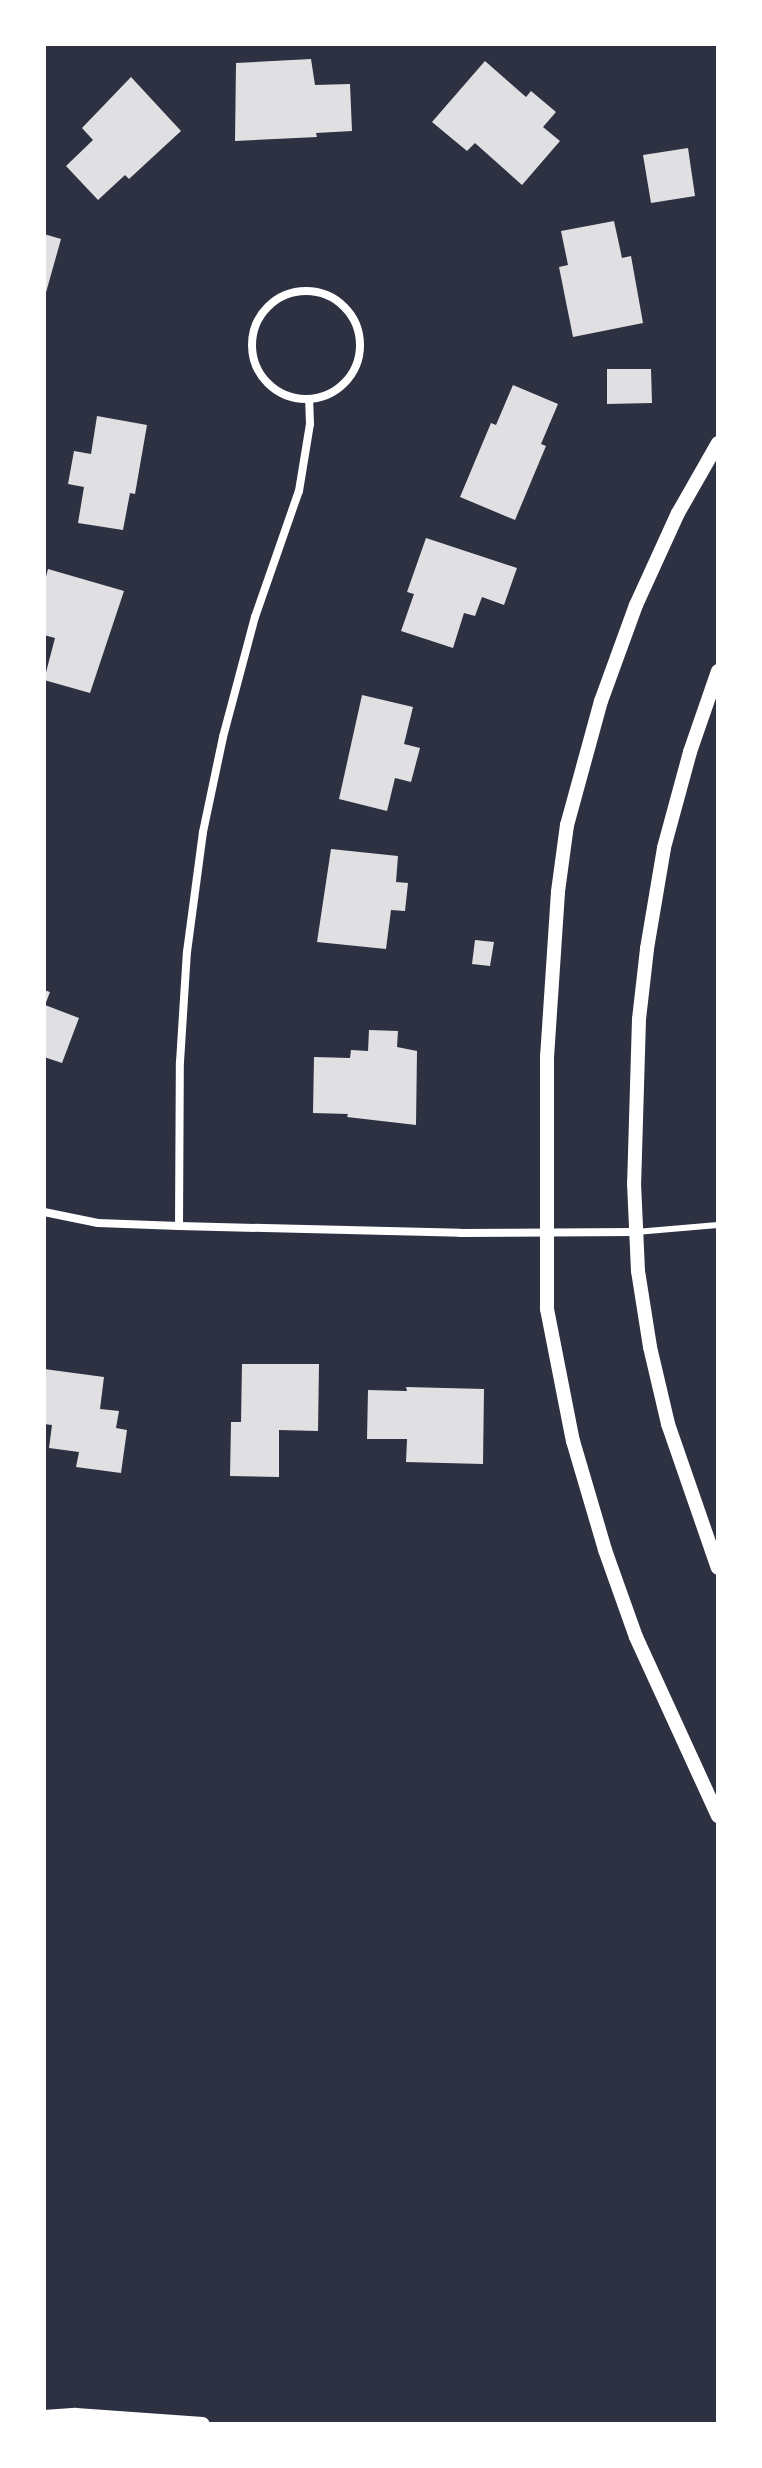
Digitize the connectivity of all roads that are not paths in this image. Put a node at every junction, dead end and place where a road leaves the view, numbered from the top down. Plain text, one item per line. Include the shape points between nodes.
1 (309, 399) junction
2 (718, 443) edge
3 (718, 671) edge
4 (44, 1212) edge
5 (718, 1225) edge
6 (179, 1226) junction
7 (636, 1232) junction
8 (547, 1234) junction
9 (718, 1568) edge
10 (718, 1816) edge
11 (44, 2417) edge
12 (203, 2424) edge

1 - 1 street via 326,396 351,375 360,342 348,311 320,292 303,291 286,295 260,316 251,348 270,386 292,398
1 - 6 street via 299,491 255,617 203,832 180,1062
2 - 8 street via 678,513 636,605 601,701 567,825 547,1056
3 - 7 street via 664,848 647,949 639,1019
4 - 6 street via 98,1223
5 - 7 lane
6 - 8 street
7 - 8 street
7 - 9 street via 650,1347 668,1424
8 - 10 street via 547,1309 573,1441 605,1550 636,1637
11 - 12 street

